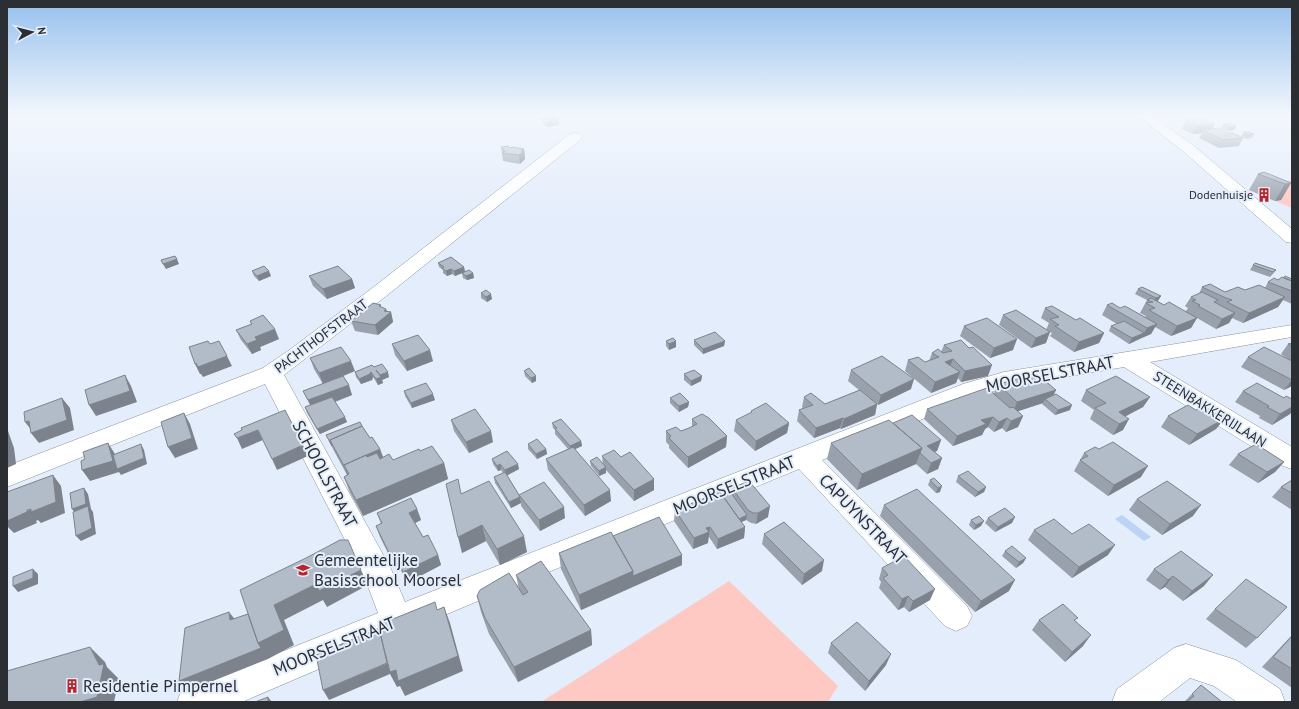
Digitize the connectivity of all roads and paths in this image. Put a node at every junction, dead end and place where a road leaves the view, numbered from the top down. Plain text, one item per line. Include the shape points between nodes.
1 (561, 149) edge
2 (1189, 149) edge
3 (1292, 238) edge
4 (1292, 331) edge
5 (1128, 359) junction
6 (271, 373) junction
7 (803, 457) junction
8 (1292, 459) edge
9 (7, 477) edge
10 (956, 616) dead end
11 (397, 620) junction
12 (195, 702) edge
13 (1130, 702) edge
14 (1267, 702) edge

1 - 6 street, PACHTHOFSTRAAT via 378,293
2 - 3 street
4 - 5 street, MOORSELSTRAAT
5 - 7 street, MOORSELSTRAAT via 1004,380 970,390
5 - 8 street, STEENBAKKERIJLAAN
6 - 9 street, PACHTHOFSTRAAT
6 - 11 street, SCHOOLSTRAAT via 380,578
7 - 10 street, CAPUYNSTRAAT
7 - 11 street, MOORSELSTRAAT
11 - 12 street, MOORSELSTRAAT
13 - 14 street via 1186,660 1224,672

